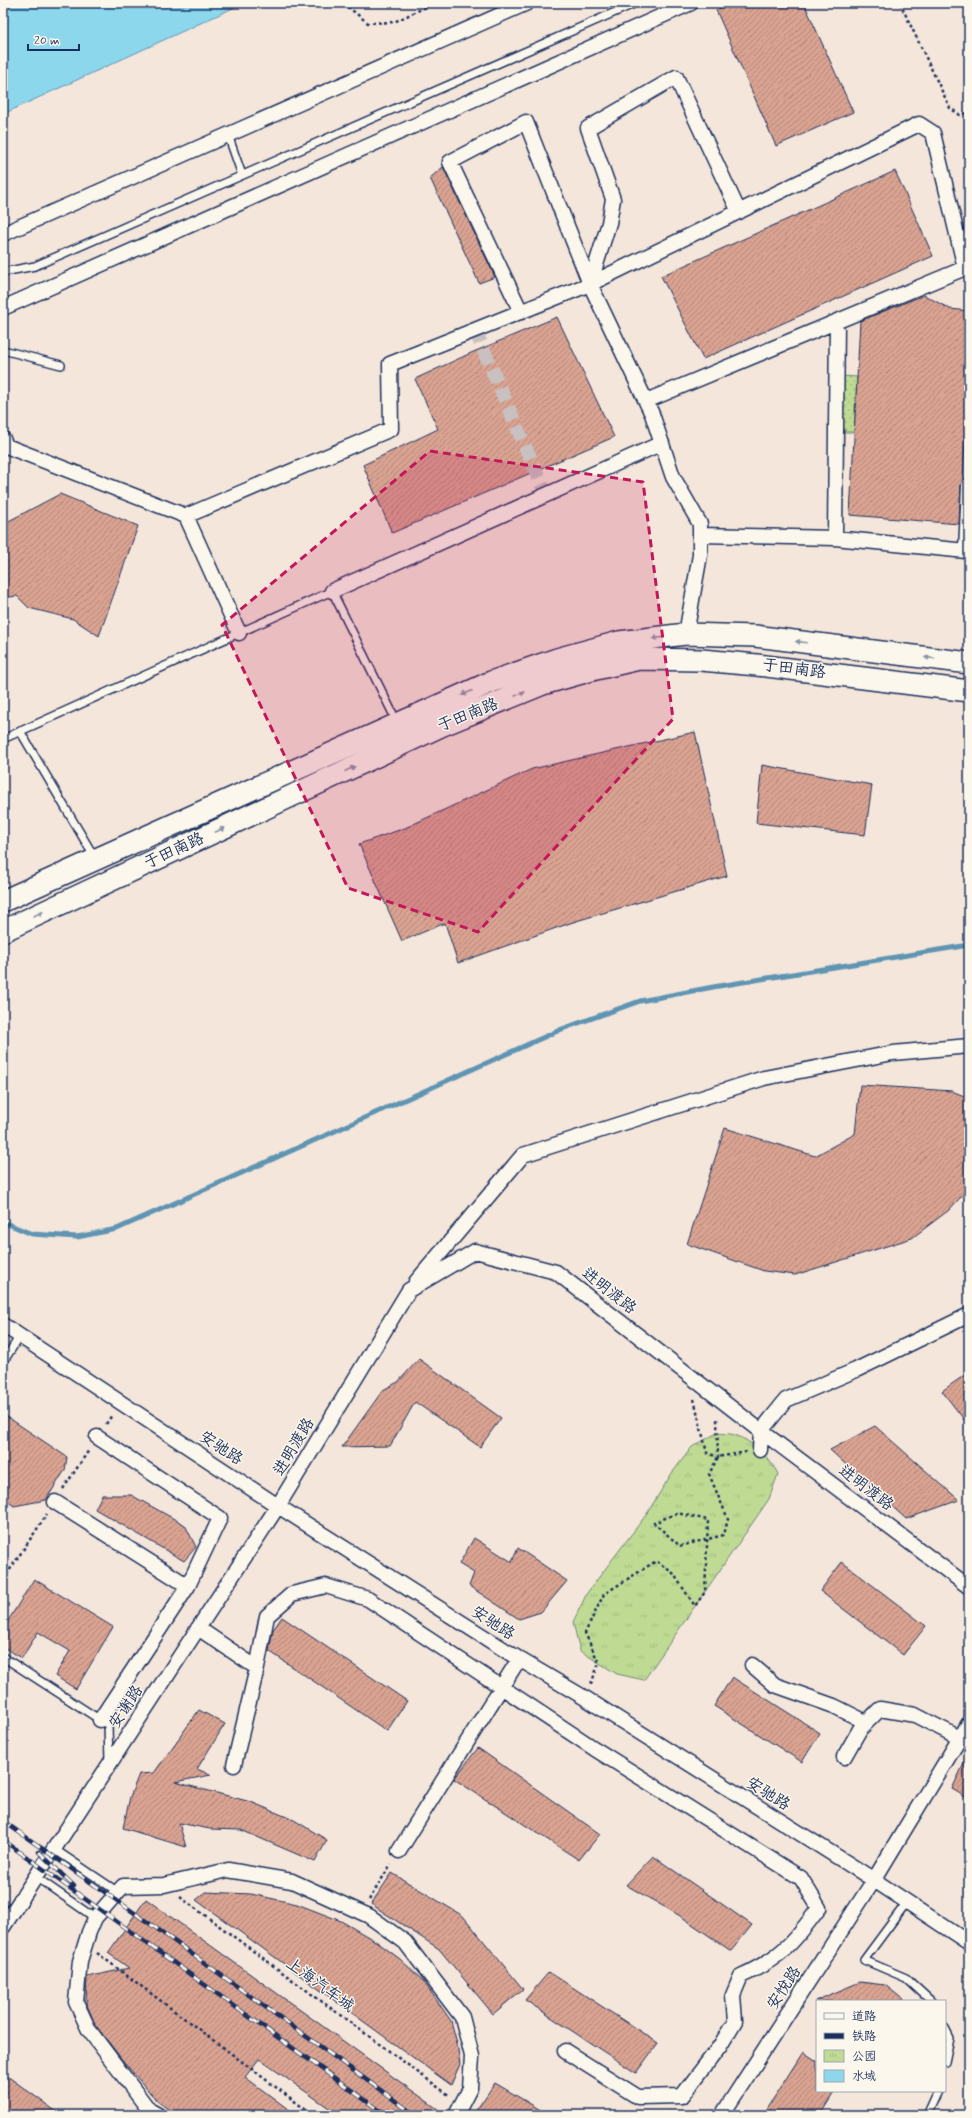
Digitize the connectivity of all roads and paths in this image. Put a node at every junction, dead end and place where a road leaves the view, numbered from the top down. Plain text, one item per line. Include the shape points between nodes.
1 (343, 3) edge
2 (434, 3) edge
3 (527, 3) edge
4 (636, 3) edge
5 (691, 3) edge
6 (900, 3) edge
7 (969, 112) edge
8 (228, 135) junction
9 (242, 175) junction
10 (739, 212) junction
11 (3, 234) edge
12 (3, 272) edge
13 (590, 284) junction
14 (3, 308) edge
15 (521, 312) junction
16 (838, 321) junction
17 (3, 350) edge
18 (61, 365) dead end
19 (646, 400) junction
20 (662, 443) junction
21 (4, 446) edge
22 (969, 484) edge
23 (186, 516) junction
24 (700, 535) junction
25 (835, 538) junction
26 (332, 591) junction
27 (239, 633) junction
28 (686, 634) junction
29 (969, 663) edge
30 (969, 691) edge
31 (398, 724) junction
32 (20, 731) junction
33 (3, 739) edge
34 (315, 761) junction
35 (326, 780) junction
36 (96, 860) junction
37 (3, 902) edge
38 (3, 931) edge
39 (969, 1046) edge
40 (409, 1290) junction
41 (969, 1315) edge
42 (3, 1325) edge
43 (20, 1336) junction
44 (3, 1362) edge
45 (700, 1384) junction
46 (717, 1397) junction
47 (761, 1431) junction
48 (97, 1438) dead end
49 (760, 1450) joint
50 (718, 1457) junction
51 (55, 1502) dead end
52 (278, 1506) junction
53 (707, 1539) junction
54 (188, 1586) junction
55 (969, 1587) edge
56 (198, 1628) junction
57 (3, 1657) edge
58 (519, 1659) junction
59 (752, 1665) dead end
60 (257, 1668) junction
61 (502, 1686) junction
62 (585, 1698) junction
63 (100, 1720) junction
64 (866, 1722) junction
65 (969, 1722) edge
66 (960, 1738) junction
67 (844, 1757) dead end
68 (234, 1765) dead end
69 (109, 1766) junction
70 (54, 1849) junction
71 (399, 1852) joint
72 (36, 1877) junction
73 (874, 1880) junction
74 (164, 1885) junction
75 (118, 1892) junction
76 (907, 1902) junction
77 (361, 1912) junction
78 (95, 1918) junction
79 (4, 1923) edge
80 (969, 1943) edge
81 (86, 1944) junction
82 (930, 2000) edge
83 (946, 2030) edge
84 (565, 2051) dead end
85 (946, 2057) edge
86 (938, 2092) edge
87 (460, 2111) edge
88 (158, 2115) edge
89 (313, 2115) edge
90 (722, 2115) edge
91 (927, 2115) edge

1 - 2 path via 368,23 394,22
3 - 8 street
4 - 9 lane
5 - 14 street
6 - 7 path via 950,108 960,115
8 - 9 lane
8 - 11 street
9 - 12 lane via 35,266
10 - 13 street
10 - 13 street via 676,77 588,128 613,199 609,223
10 - 16 street via 919,124 933,133 966,268
13 - 15 street
13 - 15 street via 526,122 450,162
13 - 19 street
15 - 23 street via 390,364 391,429
16 - 19 street
16 - 25 street
17 - 18 lane
19 - 20 street
20 - 24 street via 673,477 700,524
20 - 26 street
21 - 23 street
22 - 25 street via 966,550
23 - 27 street
24 - 25 street
24 - 28 street via 700,555
26 - 27 lane
26 - 31 lane
27 - 32 lane
29 -> 28 street, 于田南路 via 755,636
28 -> 31 street, 于田南路 via 619,642 557,659 491,682
35 -> 30 street, 于田南路 via 443,725 543,684 596,668 639,659 700,660 757,665
31 - 34 street, 于田南路
32 - 33 lane
32 - 36 lane
34 - 35 street
34 - 36 street, 于田南路
38 -> 35 street, 于田南路
36 - 37 street, 于田南路
39 - 40 street via 893,1053 764,1078 524,1155
40 - 45 street, 进明渡路 via 475,1251 556,1272
40 - 52 street, 进明渡路
41 - 47 street via 856,1370 786,1400
42 - 43 street, 安驰路
43 - 44 lane
43 - 52 street, 安驰路
45 - 46 street, 进明渡路
45 - 50 path via 693,1394 706,1454
46 - 47 street, 进明渡路
46 - 50 path
47 - 49 street
47 - 55 street, 进明渡路
48 - 54 street via 220,1518
49 - 50 path
50 - 53 path via 709,1474 728,1519 724,1535
51 - 54 street
52 - 56 street, 安谢路
52 - 58 street, 安驰路
53 - 53 path via 680,1546 654,1523 677,1513 708,1520
53 - 62 path via 705,1592 695,1606 673,1573 656,1561 604,1594 585,1633 599,1663
54 - 63 street
56 - 60 street
56 - 69 street, 安谢路
57 - 63 lane
58 - 61 street
58 - 62 street, 安驰路
59 - 64 street via 775,1685 834,1706
60 - 61 street via 267,1616 292,1594 326,1586 368,1599
60 - 68 street
61 - 71 street
61 - 84 street via 595,1749 801,1878 819,1908 795,1940 766,1965 742,1976 733,1995 735,2022 682,2096 638,2097
62 - 73 street, 安驰路
63 - 69 lane via 108,1725
64 - 66 street via 880,1709 915,1715
64 - 67 street
65 - 66 street, 安悦路
66 - 73 street, 安悦路
69 - 70 street, 安谢路
70 - 72 street, 安谢路
70 - 75 lane
71 - 77 path
72 - 78 lane
72 - 79 street, 安谢路
73 - 76 street, 安驰路
73 - 90 street, 安悦路
74 - 75 street via 123,1886
74 - 77 street via 228,1870 292,1881
74 - 87 path, 上海汽车城
75 - 78 street
76 - 80 street, 安驰路
76 - 82 lane via 864,1960 906,1978
77 - 87 street via 405,1942 462,2017 472,2056 470,2088
78 - 81 street
81 - 88 street via 80,1961 76,2002 89,2030 102,2048 149,2110
81 - 89 path
83 - 85 lane via 950,2038
86 - 91 lane

